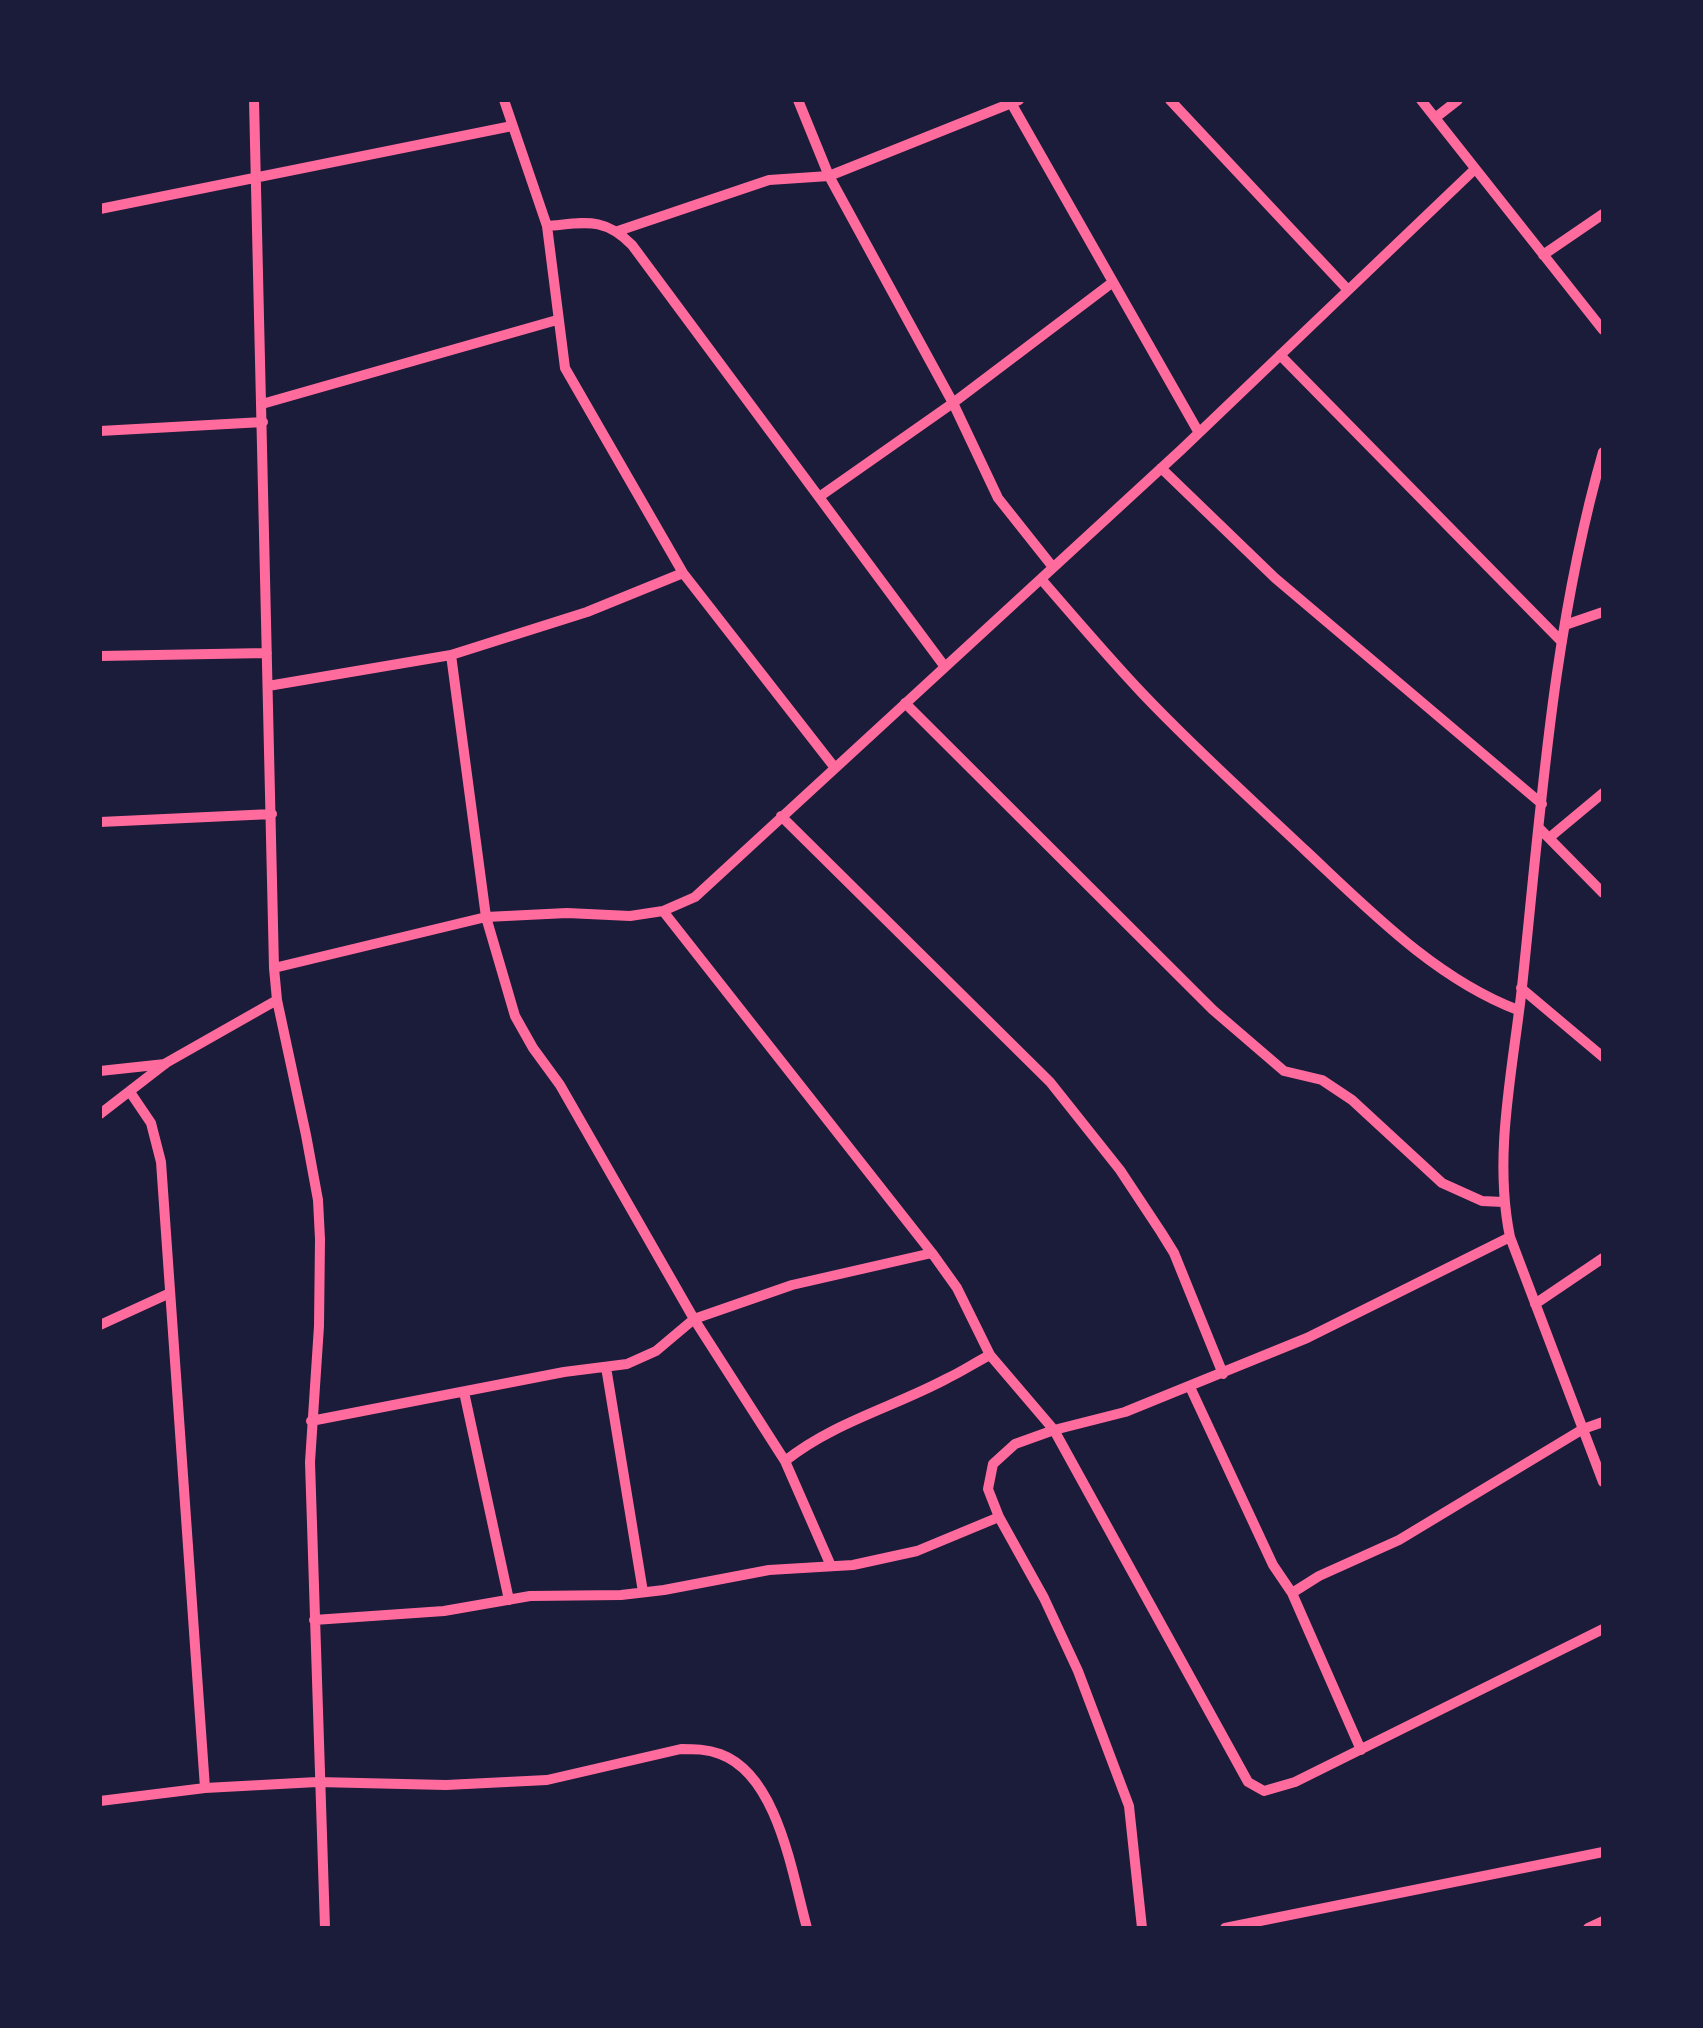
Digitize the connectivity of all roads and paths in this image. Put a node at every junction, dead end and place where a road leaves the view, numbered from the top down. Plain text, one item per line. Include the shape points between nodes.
1 (254, 100) edge
2 (504, 100) edge
3 (798, 100) edge
4 (1170, 100) edge
5 (1421, 100) edge
6 (1458, 100) edge
7 (1014, 102) edge
8 (1435, 118) junction
9 (512, 126) junction
10 (1475, 169) junction
11 (828, 176) junction
12 (256, 178) junction
13 (100, 209) edge
14 (1603, 214) edge
15 (547, 226) junction
16 (618, 231) junction
17 (1544, 256) junction
18 (1113, 282) junction
19 (1348, 290) junction
20 (557, 320) junction
21 (1603, 330) edge
22 (1280, 355) junction
23 (952, 403) junction
24 (262, 404) junction
25 (262, 422) junction
26 (100, 431) edge
27 (1199, 432) junction
28 (1603, 452) edge
29 (1161, 468) junction
30 (819, 497) junction
31 (1052, 566) junction
32 (683, 573) junction
33 (1040, 579) junction
34 (1603, 612) edge
35 (1566, 625) junction
36 (1562, 642) junction
37 (267, 653) junction
38 (451, 655) junction
39 (100, 656) edge
40 (945, 666) junction
41 (268, 686) junction
42 (906, 704) junction
43 (835, 768) junction
44 (1603, 793) edge
45 (1542, 804) junction
46 (272, 814) junction
47 (780, 816) junction
48 (100, 822) edge
49 (1540, 829) junction
50 (1550, 838) junction
51 (1603, 893) edge
52 (663, 912) junction
53 (486, 917) junction
54 (274, 968) junction
55 (1522, 988) junction
56 (276, 1000) junction
57 (1518, 1010) junction
58 (1603, 1057) edge
59 (166, 1064) junction
60 (100, 1071) edge
61 (130, 1092) junction
62 (100, 1114) edge
63 (1503, 1202) junction
64 (1510, 1237) junction
65 (932, 1253) junction
66 (1603, 1258) edge
67 (170, 1294) junction
68 (1536, 1304) junction
69 (694, 1319) junction
70 (100, 1325) edge
71 (990, 1354) junction
72 (606, 1367) junction
73 (1223, 1374) junction
74 (1190, 1387) junction
75 (464, 1392) junction
76 (311, 1421) junction
77 (1603, 1422) edge
78 (1583, 1429) junction
79 (1054, 1430) junction
80 (785, 1461) junction
81 (1603, 1482) edge
82 (999, 1516) junction
83 (831, 1566) junction
84 (643, 1592) junction
85 (1292, 1593) junction
86 (509, 1600) junction
87 (314, 1620) junction
88 (1603, 1629) edge
89 (1361, 1750) junction
90 (318, 1782) junction
91 (205, 1788) junction
92 (100, 1801) edge
93 (1603, 1852) edge
94 (1603, 1920) edge
95 (324, 1928) edge
96 (807, 1928) edge
97 (1142, 1928) edge
98 (1225, 1928) edge
99 (1588, 1928) edge

1 - 12 street
2 - 9 street
3 - 11 street
4 - 19 street
5 - 8 street
6 - 8 street
7 - 11 street
7 - 18 street
8 - 10 street
9 - 12 street
9 - 15 street
10 - 17 street
10 - 19 street
11 - 16 street via 770,180
11 - 23 street
12 - 13 street
12 - 24 street
14 - 17 street
15 - 16 street via 600,222
15 - 20 street
16 - 30 street
17 - 21 street
18 - 23 street
18 - 27 street
19 - 22 street
20 - 24 street
20 - 32 street via 565,368
22 - 27 street
22 - 36 street
23 - 30 street
23 - 31 street via 998,498
24 - 25 street
25 - 26 street
25 - 37 street
27 - 29 street
28 - 35 street via 1582,526
29 - 31 street
29 - 45 street via 1275,578
30 - 40 street
31 - 33 street
32 - 38 street
32 - 43 street
33 - 40 street
33 - 57 street via 1143,694 1364,904 1451,972
34 - 35 street
35 - 36 street
36 - 45 street
37 - 39 street
37 - 41 street
38 - 41 street
38 - 53 street
40 - 42 street
41 - 46 street
42 - 43 street
42 - 63 street via 1213,1010 1284,1071 1322,1080 1352,1100 1442,1183 1482,1202
43 - 47 street
44 - 50 street
45 - 49 street
46 - 48 street
46 - 54 street
47 - 52 street via 695,897
47 - 73 street via 1050,1082 1120,1170 1174,1253
49 - 50 street
49 - 55 street
50 - 51 street
52 - 53 street
52 - 65 street
53 - 54 street
53 - 69 street via 515,1016
54 - 56 street
55 - 57 street
55 - 58 street
56 - 59 street
56 - 76 street via 318,1200
57 - 63 street
59 - 60 street
59 - 61 street
61 - 62 street
61 - 67 street via 156,1136
63 - 64 street
64 - 68 street
64 - 73 street
65 - 69 street via 792,1285
65 - 71 street
66 - 68 street
67 - 70 street
67 - 91 street
68 - 78 street
69 - 72 street via 656,1351
69 - 80 street
71 - 79 street
71 - 80 street
72 - 75 street
72 - 84 street
73 - 74 street
74 - 79 street
74 - 85 street
75 - 76 street
75 - 86 street
76 - 87 street
77 - 78 street
78 - 81 street
78 - 85 street via 1400,1540
79 - 82 street via 1015,1444 993,1464 988,1489
79 - 89 street via 1248,1782 1264,1791
80 - 83 street
82 - 83 street via 916,1551
82 - 97 street via 1078,1671 1129,1806
83 - 84 street
84 - 86 street
85 - 89 street
86 - 87 street
87 - 90 street
88 - 89 street
90 - 91 street
90 - 95 street
90 - 96 street via 547,1780 681,1748 721,1754 762,1788
91 - 92 street
93 - 98 street
94 - 99 street

